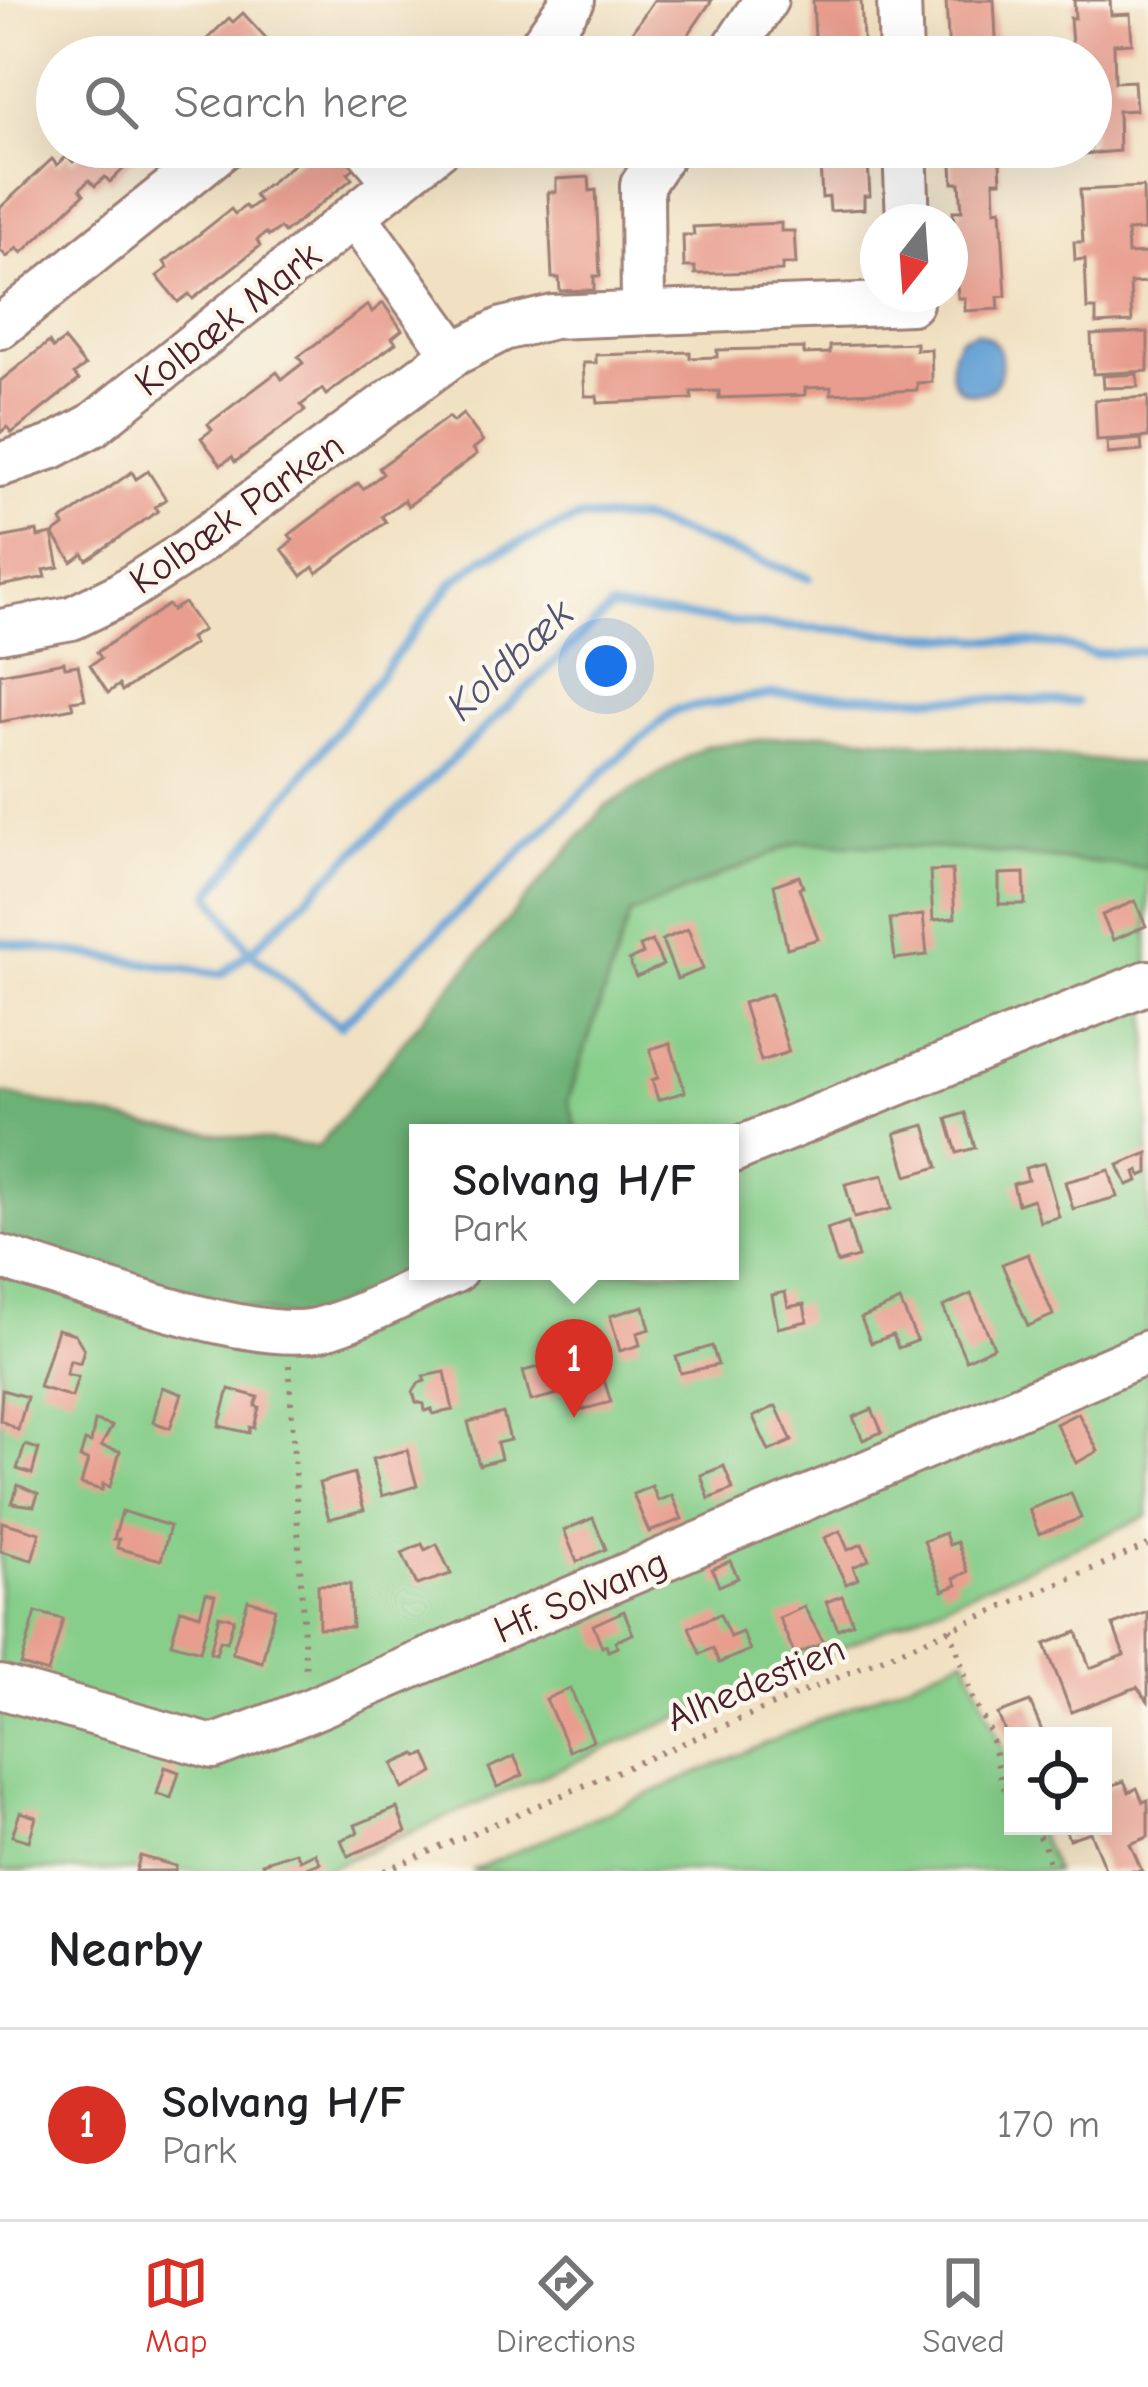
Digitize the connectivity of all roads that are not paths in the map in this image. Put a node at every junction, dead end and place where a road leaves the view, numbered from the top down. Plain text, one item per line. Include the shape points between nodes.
1 (573, 0) edge
2 (766, 0) edge
3 (899, 0) edge
4 (548, 36) edge
5 (742, 36) edge
6 (900, 36) edge
7 (198, 168) edge
8 (384, 168) edge
9 (414, 168) edge
10 (654, 168) edge
11 (906, 168) edge
12 (396, 183) junction
13 (907, 204) edge
14 (355, 216) junction
15 (860, 305) edge
16 (643, 312) junction
17 (0, 327) edge
18 (454, 354) junction
19 (0, 465) edge
20 (0, 631) edge
21 (1148, 982) edge
22 (739, 1148) edge
23 (0, 1257) edge
24 (434, 1280) edge
25 (1148, 1352) edge
26 (0, 1687) edge

1 - 4 street
2 - 5 street
3 - 6 street
7 - 17 street
8 - 12 street
9 - 12 street, Kolbæk Mark
10 - 16 street via 642,185
11 - 13 street
12 - 14 street, Kolbæk Mark
14 - 18 street
14 - 19 street, Kolbæk Mark via 93,424
15 - 16 street, Kolbæk Parken
16 - 18 street, Kolbæk Parken via 553,317 503,329
18 - 20 street, Kolbæk Parken via 119,595 72,618
21 - 22 street
23 - 24 street via 242,1328 287,1331 318,1330
25 - 26 street, Hf. Solvang via 213,1747

